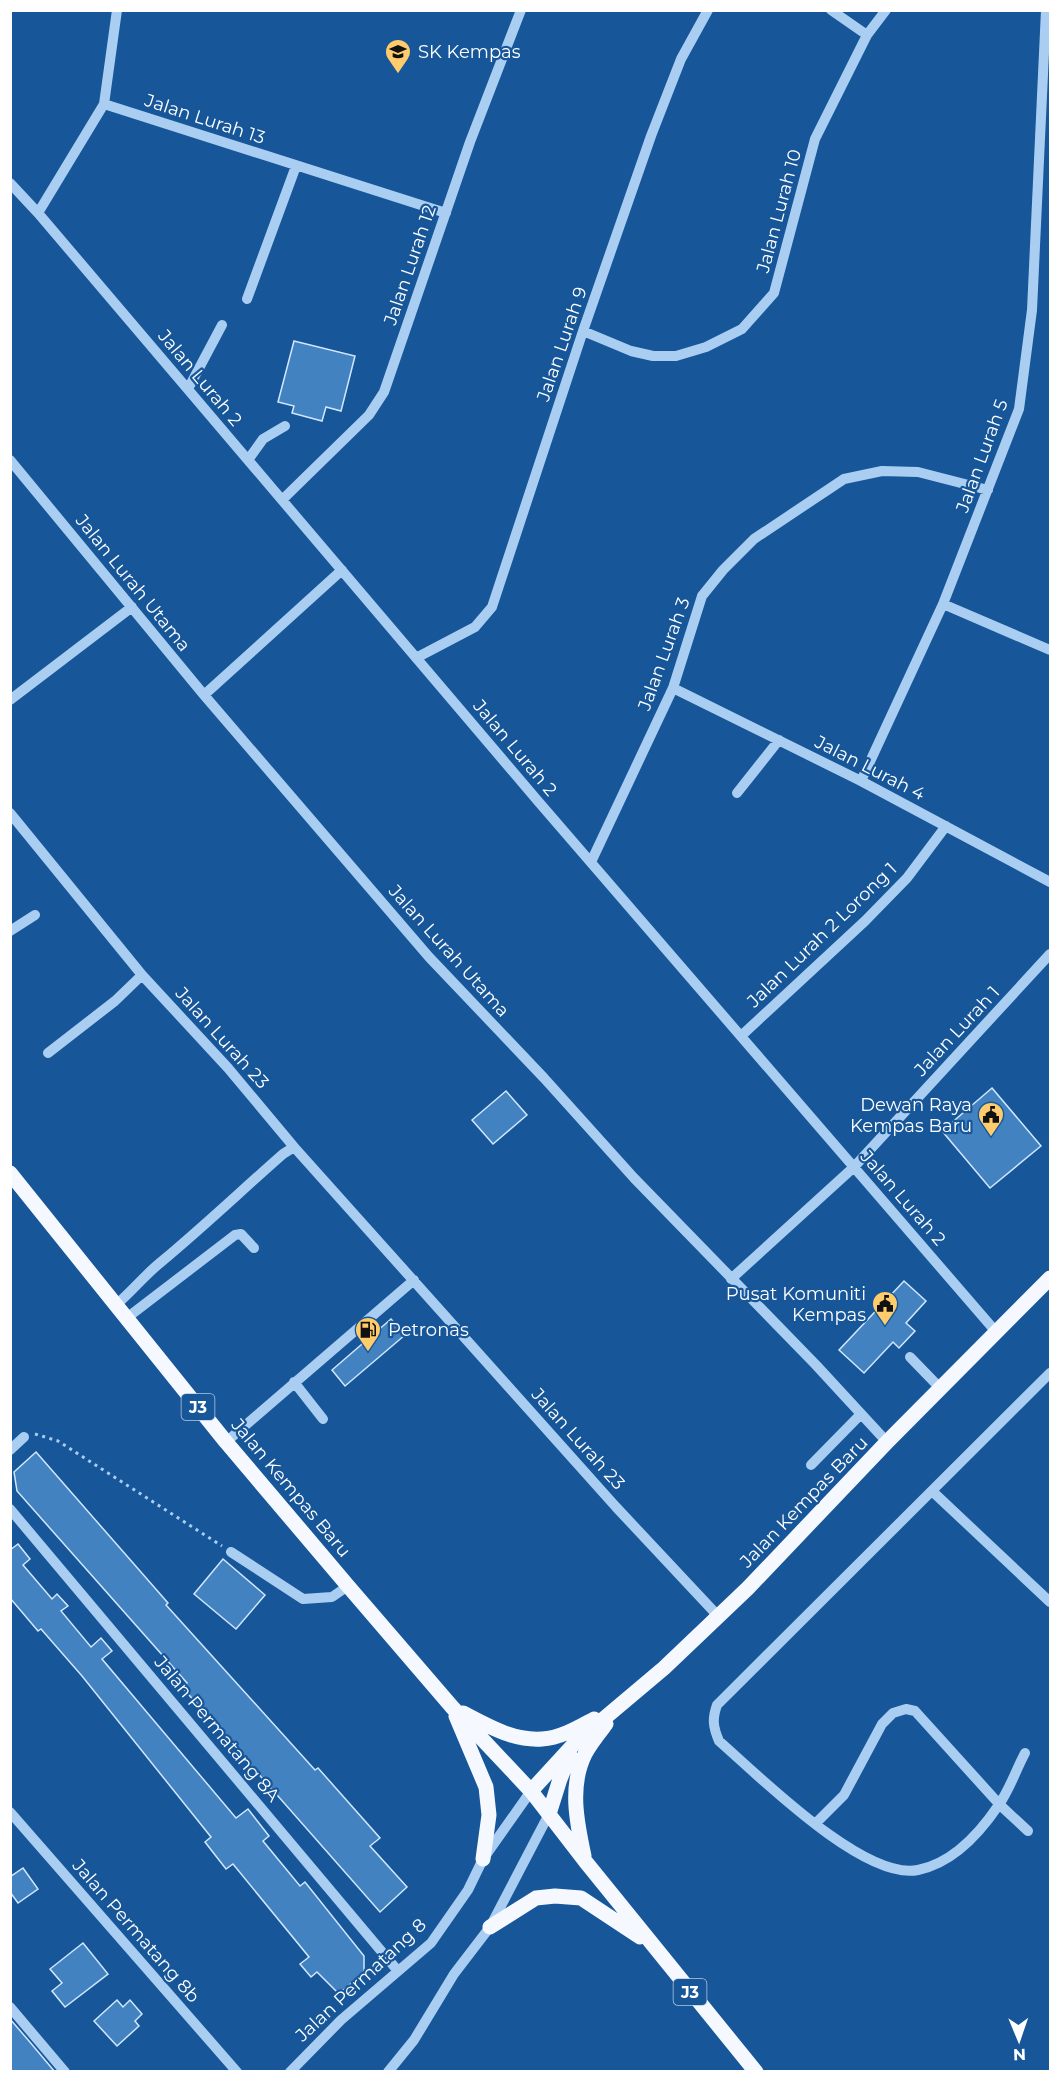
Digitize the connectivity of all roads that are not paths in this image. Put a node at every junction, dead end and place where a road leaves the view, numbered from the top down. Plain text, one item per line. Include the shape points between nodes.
1 (117, 10) edge
2 (521, 10) edge
3 (708, 10) edge
4 (831, 10) edge
5 (886, 10) edge
6 (1046, 10) edge
7 (867, 35) junction
8 (104, 104) junction
9 (296, 166) junction
10 (10, 183) edge
11 (1050, 186) edge
12 (1038, 187) junction
13 (38, 213) junction
14 (446, 213) junction
15 (247, 299) dead end
16 (222, 325) dead end
17 (583, 332) junction
18 (188, 389) junction
19 (285, 426) dead end
20 (10, 460) edge
21 (248, 460) junction
22 (988, 490) junction
23 (282, 500) junction
24 (342, 570) junction
25 (943, 604) junction
26 (132, 607) junction
27 (1050, 650) edge
28 (416, 658) junction
29 (673, 688) junction
30 (204, 695) junction
31 (10, 700) edge
32 (779, 740) junction
33 (861, 781) junction
34 (737, 793) dead end
35 (10, 813) edge
36 (946, 826) junction
37 (591, 862) junction
38 (1050, 882) edge
39 (35, 915) dead end
40 (10, 932) edge
41 (1050, 954) edge
42 (142, 975) junction
43 (741, 1036) junction
44 (48, 1053) dead end
45 (294, 1147) junction
46 (854, 1167) junction
47 (10, 1173) edge
48 (254, 1248) dead end
49 (1050, 1278) edge
50 (731, 1279) junction
51 (414, 1280) junction
52 (117, 1304) junction
53 (128, 1317) junction
54 (997, 1333) junction
55 (910, 1357) dead end
56 (1050, 1373) edge
57 (294, 1383) junction
58 (941, 1389) junction
59 (861, 1414) junction
60 (322, 1419) dead end
61 (24, 1437) road end
62 (226, 1442) junction
63 (887, 1442) junction
64 (10, 1450) edge
65 (811, 1465) dead end
66 (932, 1491) junction
67 (10, 1509) edge
68 (231, 1552) road end
69 (348, 1586) junction
70 (1050, 1602) edge
71 (718, 1617) junction
72 (618, 1706) junction
73 (452, 1707) junction
74 (575, 1743) junction
75 (1025, 1753) dead end
76 (531, 1791) junction
77 (1000, 1804) junction
78 (10, 1812) edge
79 (549, 1814) junction
80 (815, 1824) junction
81 (1028, 1831) dead end
82 (483, 1859) junction
83 (585, 1861) junction
84 (490, 1927) junction
85 (653, 1945) junction
86 (398, 1971) junction
87 (10, 2007) edge
88 (65, 2072) edge
89 (237, 2072) edge
90 (290, 2072) edge
91 (388, 2072) edge
92 (756, 2072) edge

1 - 8 street
2 - 14 street, Jalan Lurah 12
3 - 17 street, Jalan Lurah 9 via 681,59 651,136
4 - 7 street
5 - 7 street, Jalan Lurah 10
6 - 12 street, Jalan Lurah 5
7 - 17 street, Jalan Lurah 10 via 815,139 774,293 742,329 706,347 676,356 631,351
8 - 9 street, Jalan Lurah 13
8 - 13 street
9 - 14 street, Jalan Lurah 13
9 - 15 street
10 - 13 street, Jalan Lurah 2
11 - 12 street
12 - 22 street, Jalan Lurah 5 via 1032,310 1020,409
13 - 18 street, Jalan Lurah 2
14 - 23 street, Jalan Lurah 12 via 378,404
16 - 18 street
17 - 28 street, Jalan Lurah 9 via 492,607 475,627
18 - 21 street, Jalan Lurah 2
19 - 21 street via 263,439
20 - 26 street, Jalan Lurah Utama
21 - 23 street, Jalan Lurah 2
22 - 25 street, Jalan Lurah 5
22 - 29 street, Jalan Lurah 3 via 918,472 882,471 844,479 754,539 723,570 702,596
23 - 24 street, Jalan Lurah 2
24 - 28 street, Jalan Lurah 2
24 - 30 street
25 - 27 street
25 - 33 street, Jalan Lurah 5
26 - 30 street, Jalan Lurah Utama
26 - 31 street
28 - 37 street, Jalan Lurah 2
29 - 32 street, Jalan Lurah 4
29 - 37 street, Jalan Lurah 3
30 - 50 street, Jalan Lurah Utama via 429,957
32 - 33 street, Jalan Lurah 4
32 - 34 street
33 - 36 street, Jalan Lurah 4
35 - 42 street, Jalan Lurah 23
36 - 38 street, Jalan Lurah 4
36 - 43 street, Jalan Lurah 2 Lorong 1 via 907,878
37 - 43 street, Jalan Lurah 2
39 - 40 street
41 - 46 street, Jalan Lurah 1
42 - 44 street
42 - 45 street, Jalan Lurah 23
43 - 46 street, Jalan Lurah 2
45 - 51 street, Jalan Lurah 23
45 - 52 street
46 - 50 street, Jalan Lurah 1
46 - 54 street, Jalan Lurah 2
47 - 52 main road, Jalan Kempas Baru / J3
48 - 53 street via 241,1234 235,1235
49 - 54 main road, Jalan Kempas Baru
50 - 59 street, Jalan Lurah Utama
51 - 57 street
51 - 71 street, Jalan Lurah 23
52 - 53 main road, Jalan Kempas Baru / J3
53 - 62 main road, Jalan Kempas Baru / J3
54 - 58 main road, Jalan Kempas Baru
55 - 58 street
56 - 66 street
57 - 60 street
57 - 62 street
58 - 63 main road, Jalan Kempas Baru
59 - 63 street, Jalan Lurah Utama
59 - 65 street
61 - 64 street
62 - 69 main road, Jalan Kempas Baru / J3
63 - 71 main road, Jalan Kempas Baru
66 - 70 street
66 - 80 street via 717,1705 713,1716 719,1741
67 - 86 street, Jalan Permatang 8A
68 - 69 street via 303,1599 332,1597
69 - 73 main road, Jalan Kempas Baru / J3
71 - 72 main road, Jalan Kempas Baru
72 - 73 main road via 566,1733 543,1740 499,1732
72 - 74 main road, Jalan Kempas Baru
72 - 83 main road via 585,1754 576,1780 578,1826
73 - 76 main road, Jalan Kempas Baru / J3
73 - 82 main road via 486,1787 489,1815
74 - 76 main road, Jalan Kempas Baru
74 - 79 main road, Jalan Kempas Baru
75 - 77 street
76 - 79 main road, Jalan Kempas Baru / J3
76 - 82 street, Jalan Permatang 8
77 - 80 street via 970,1840 946,1860 917,1870 887,1868 852,1851
77 - 80 street via 915,1711 906,1709 893,1713 882,1724 844,1795
77 - 81 street
78 - 89 street, Jalan Permatang 8b
79 - 83 main road, Jalan Kempas Baru / J3
79 - 84 street
82 - 86 street, Jalan Permatang 8 via 468,1890 431,1943
83 - 85 main road, Jalan Kempas Baru / J3
84 - 85 main road via 536,1898 581,1898
84 - 91 street
85 - 92 main road, Jalan Kempas Baru / J3
86 - 90 street, Jalan Permatang 8 via 341,2020
87 - 88 street

